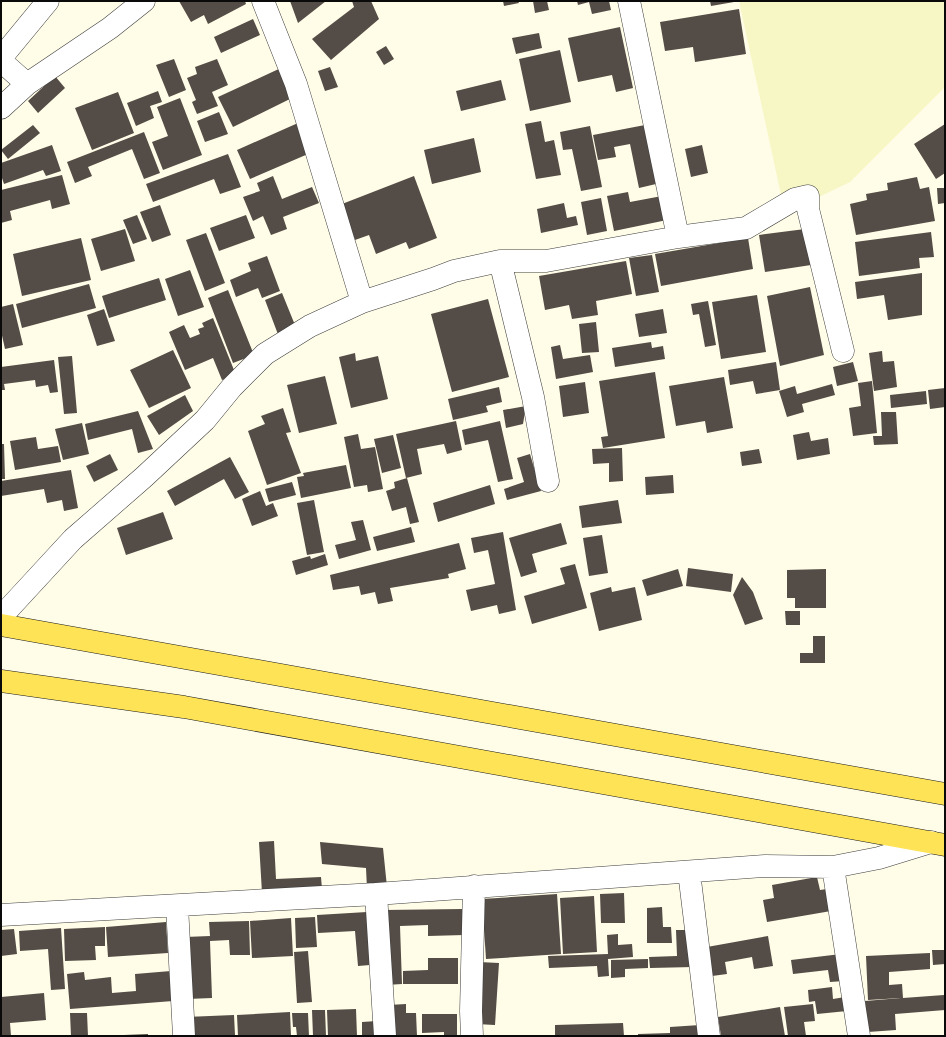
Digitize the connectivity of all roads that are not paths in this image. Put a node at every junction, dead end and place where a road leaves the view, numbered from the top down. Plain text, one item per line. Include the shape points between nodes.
1 (48, 1) edge
2 (144, 1) edge
3 (263, 1) edge
4 (629, 1) edge
5 (1, 60) edge
6 (27, 84) junction
7 (1, 108) edge
8 (678, 237) junction
9 (500, 261) junction
10 (362, 302) junction
11 (843, 351) dead end
12 (548, 481) dead end
13 (1, 617) edge
14 (1, 625) edge
15 (1, 681) edge
16 (945, 792) edge
17 (938, 844) edge
18 (833, 867) junction
19 (689, 872) junction
20 (474, 886) junction
21 (376, 894) junction
22 (177, 906) junction
23 (1, 915) edge
24 (184, 1036) edge
25 (385, 1036) edge
26 (472, 1036) edge
27 (709, 1036) edge
28 (859, 1036) edge

1 - 5 street
2 - 6 street via 110,28
3 - 10 street via 296,84
4 - 8 street
5 - 6 street
6 - 7 street
8 - 9 street via 546,261
8 - 11 street via 746,228 795,199 808,196 808,208
9 - 10 street via 454,270 432,280
9 - 12 street via 533,397
10 - 13 street via 310,326 265,354 232,387 205,420 73,539
14 - 16 main road
15 - 17 main road via 184,706
17 - 18 street
18 - 19 street via 764,866
18 - 28 street
19 - 20 street
19 - 27 street
20 - 21 street
20 - 26 street
21 - 22 street
21 - 25 street
22 - 23 street
22 - 24 street

